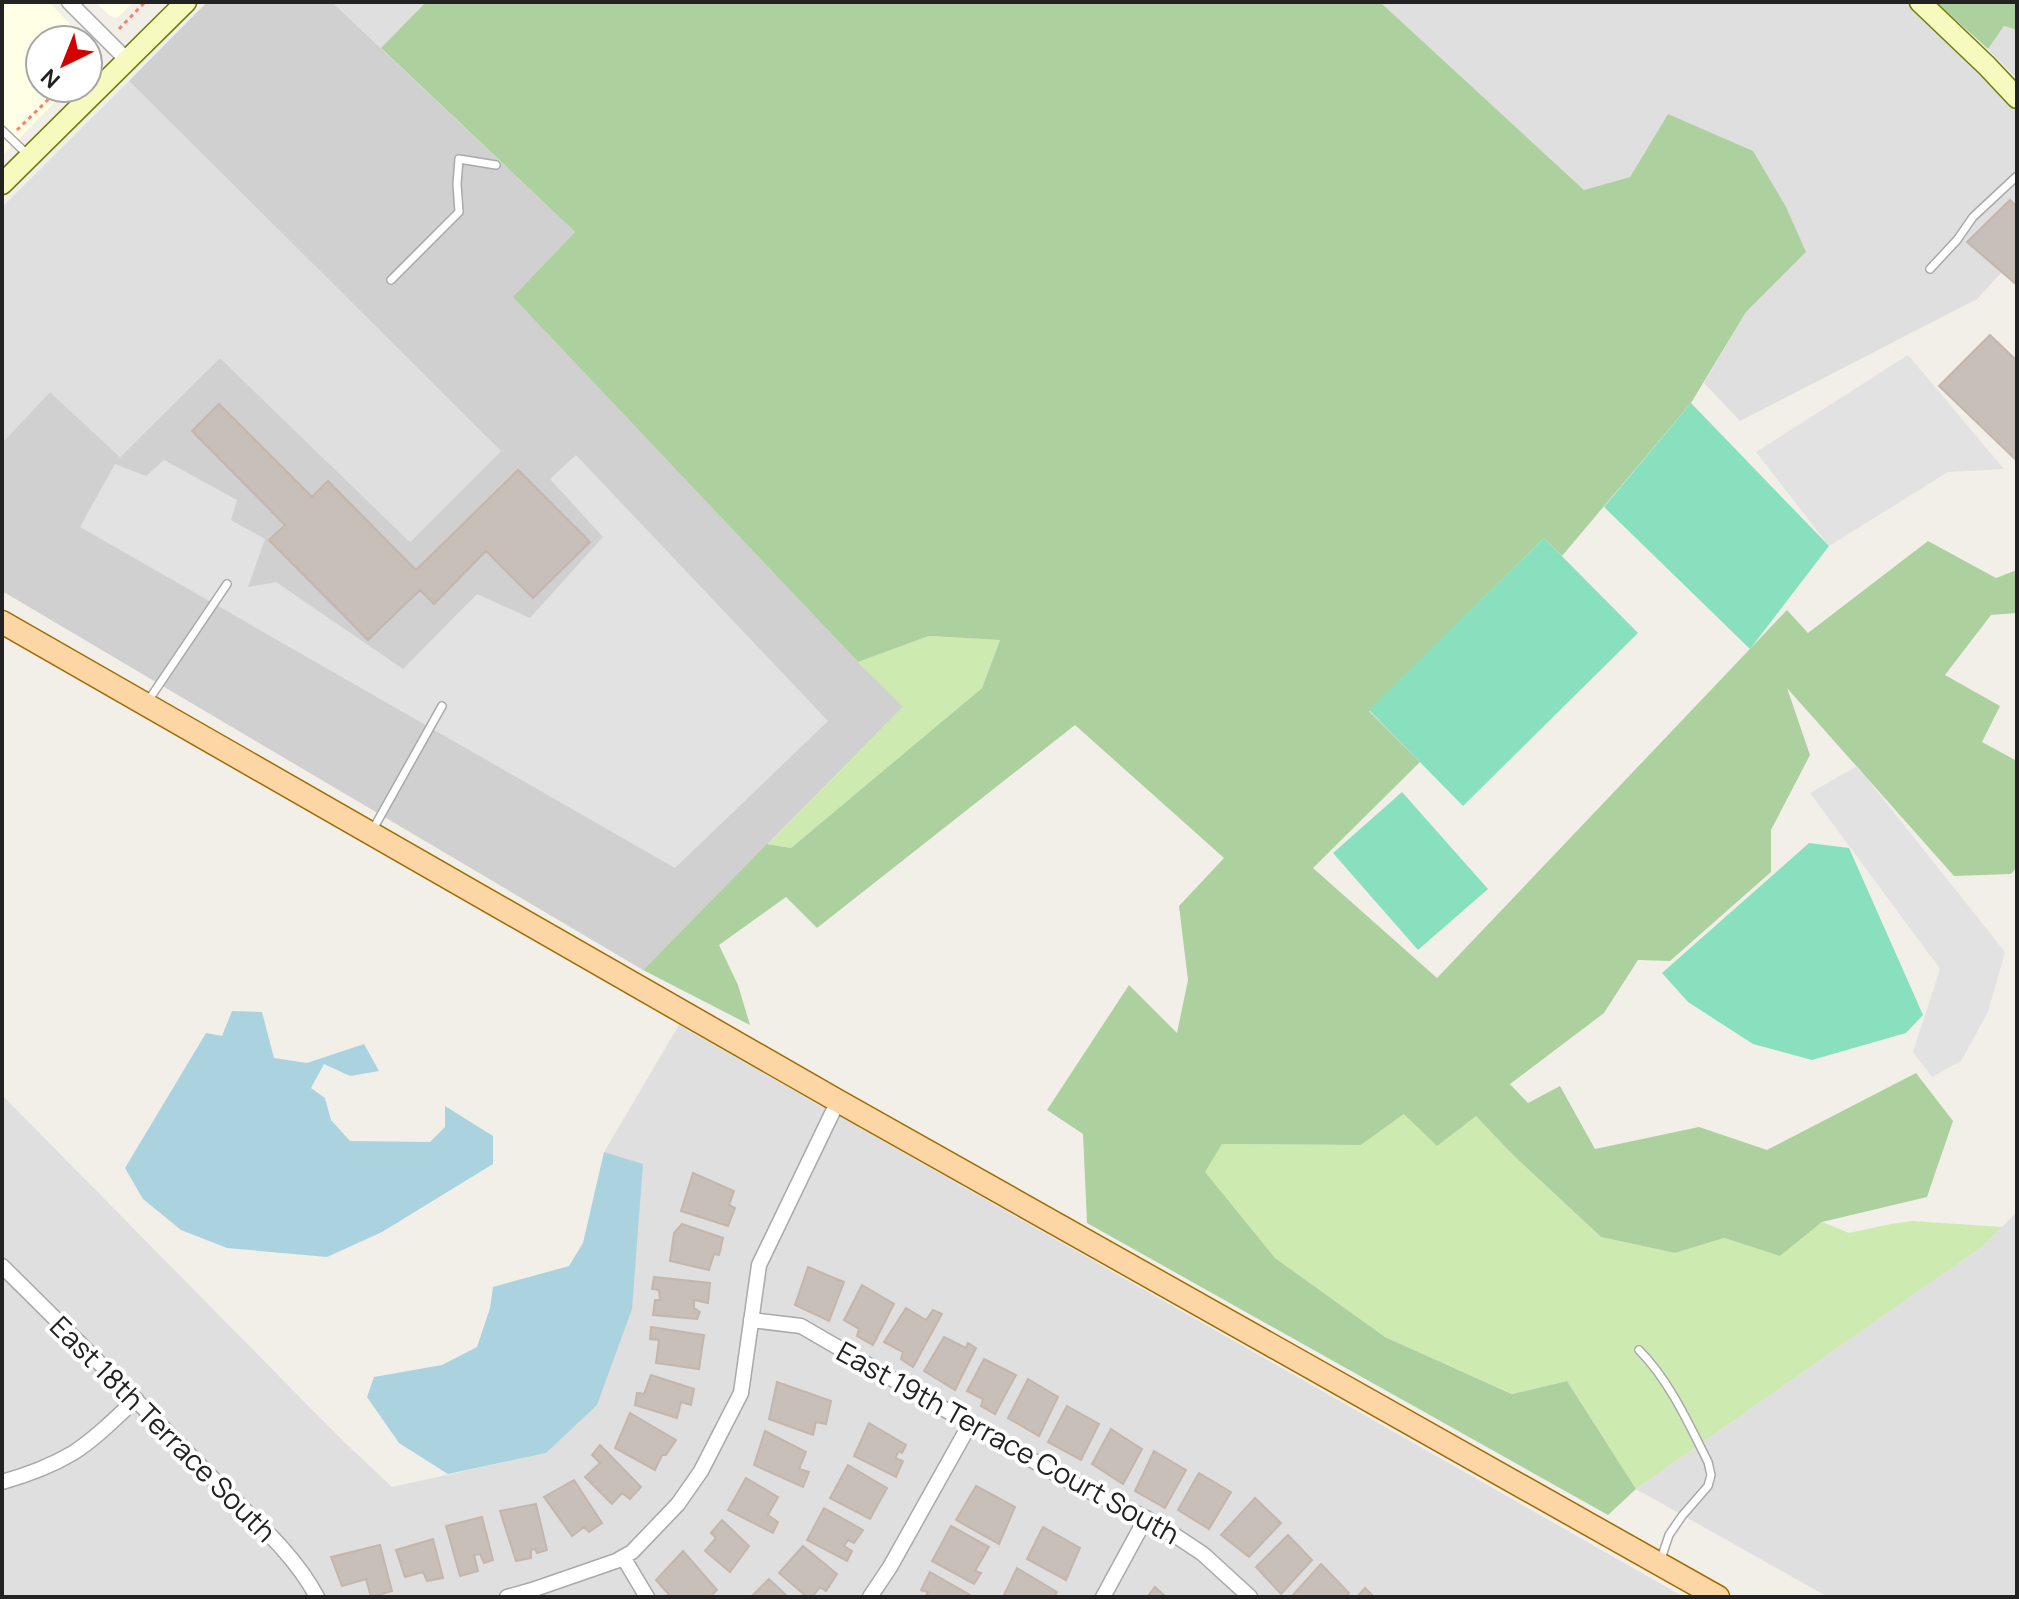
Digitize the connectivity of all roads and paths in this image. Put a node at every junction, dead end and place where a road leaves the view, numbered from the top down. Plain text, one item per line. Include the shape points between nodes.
1 (69, 2) edge
2 (186, 2) edge
3 (1920, 2) edge
4 (127, 60) junction
5 (2017, 98) edge
6 (44, 104) edge
7 (2, 130) edge
8 (10, 138) junction
9 (30, 157) junction
10 (496, 165) dead end
11 (2017, 176) edge
12 (2, 184) edge
13 (1930, 269) dead end
14 (391, 280) dead end
15 (227, 584) dead end
16 (2, 622) edge
17 (146, 704) junction
18 (442, 706) dead end
19 (371, 833) junction
20 (838, 1101) junction
21 (2, 1266) edge
22 (751, 1320) junction
23 (1639, 1350) dead end
24 (136, 1399) junction
25 (970, 1424) junction
26 (2, 1482) edge
27 (1146, 1518) junction
28 (623, 1557) junction
29 (1659, 1564) junction
30 (317, 1597) edge
31 (507, 1597) edge
32 (647, 1597) edge
33 (870, 1597) edge
34 (1103, 1597) edge
35 (1250, 1597) edge
36 (1718, 1597) edge

1 - 4 street
2 - 4 main road
3 - 5 main road
4 - 9 main road
6 - 8 path
7 - 8 lane
8 - 9 lane
9 - 12 main road
10 - 14 lane via 459,159 459,212
11 - 13 lane via 1973,217
15 - 17 lane
16 - 17 main road
17 - 19 main road
18 - 19 lane
19 - 20 main road
20 - 22 street via 759,1265
20 - 29 main road
21 - 24 street, East 18th Terrace South
22 - 25 street, East 19th Terrace Court South via 801,1326
22 - 28 street via 741,1393 701,1471 678,1504
23 - 29 lane via 1668,1385 1711,1475 1669,1535
24 - 26 street via 73,1452
24 - 30 street, East 18th Terrace South via 280,1547
25 - 27 street, East 19th Terrace Court South via 1070,1482
25 - 33 street
27 - 34 street
27 - 35 street, East 19th Terrace Court South via 1203,1554
28 - 31 street
28 - 32 street
29 - 36 main road

